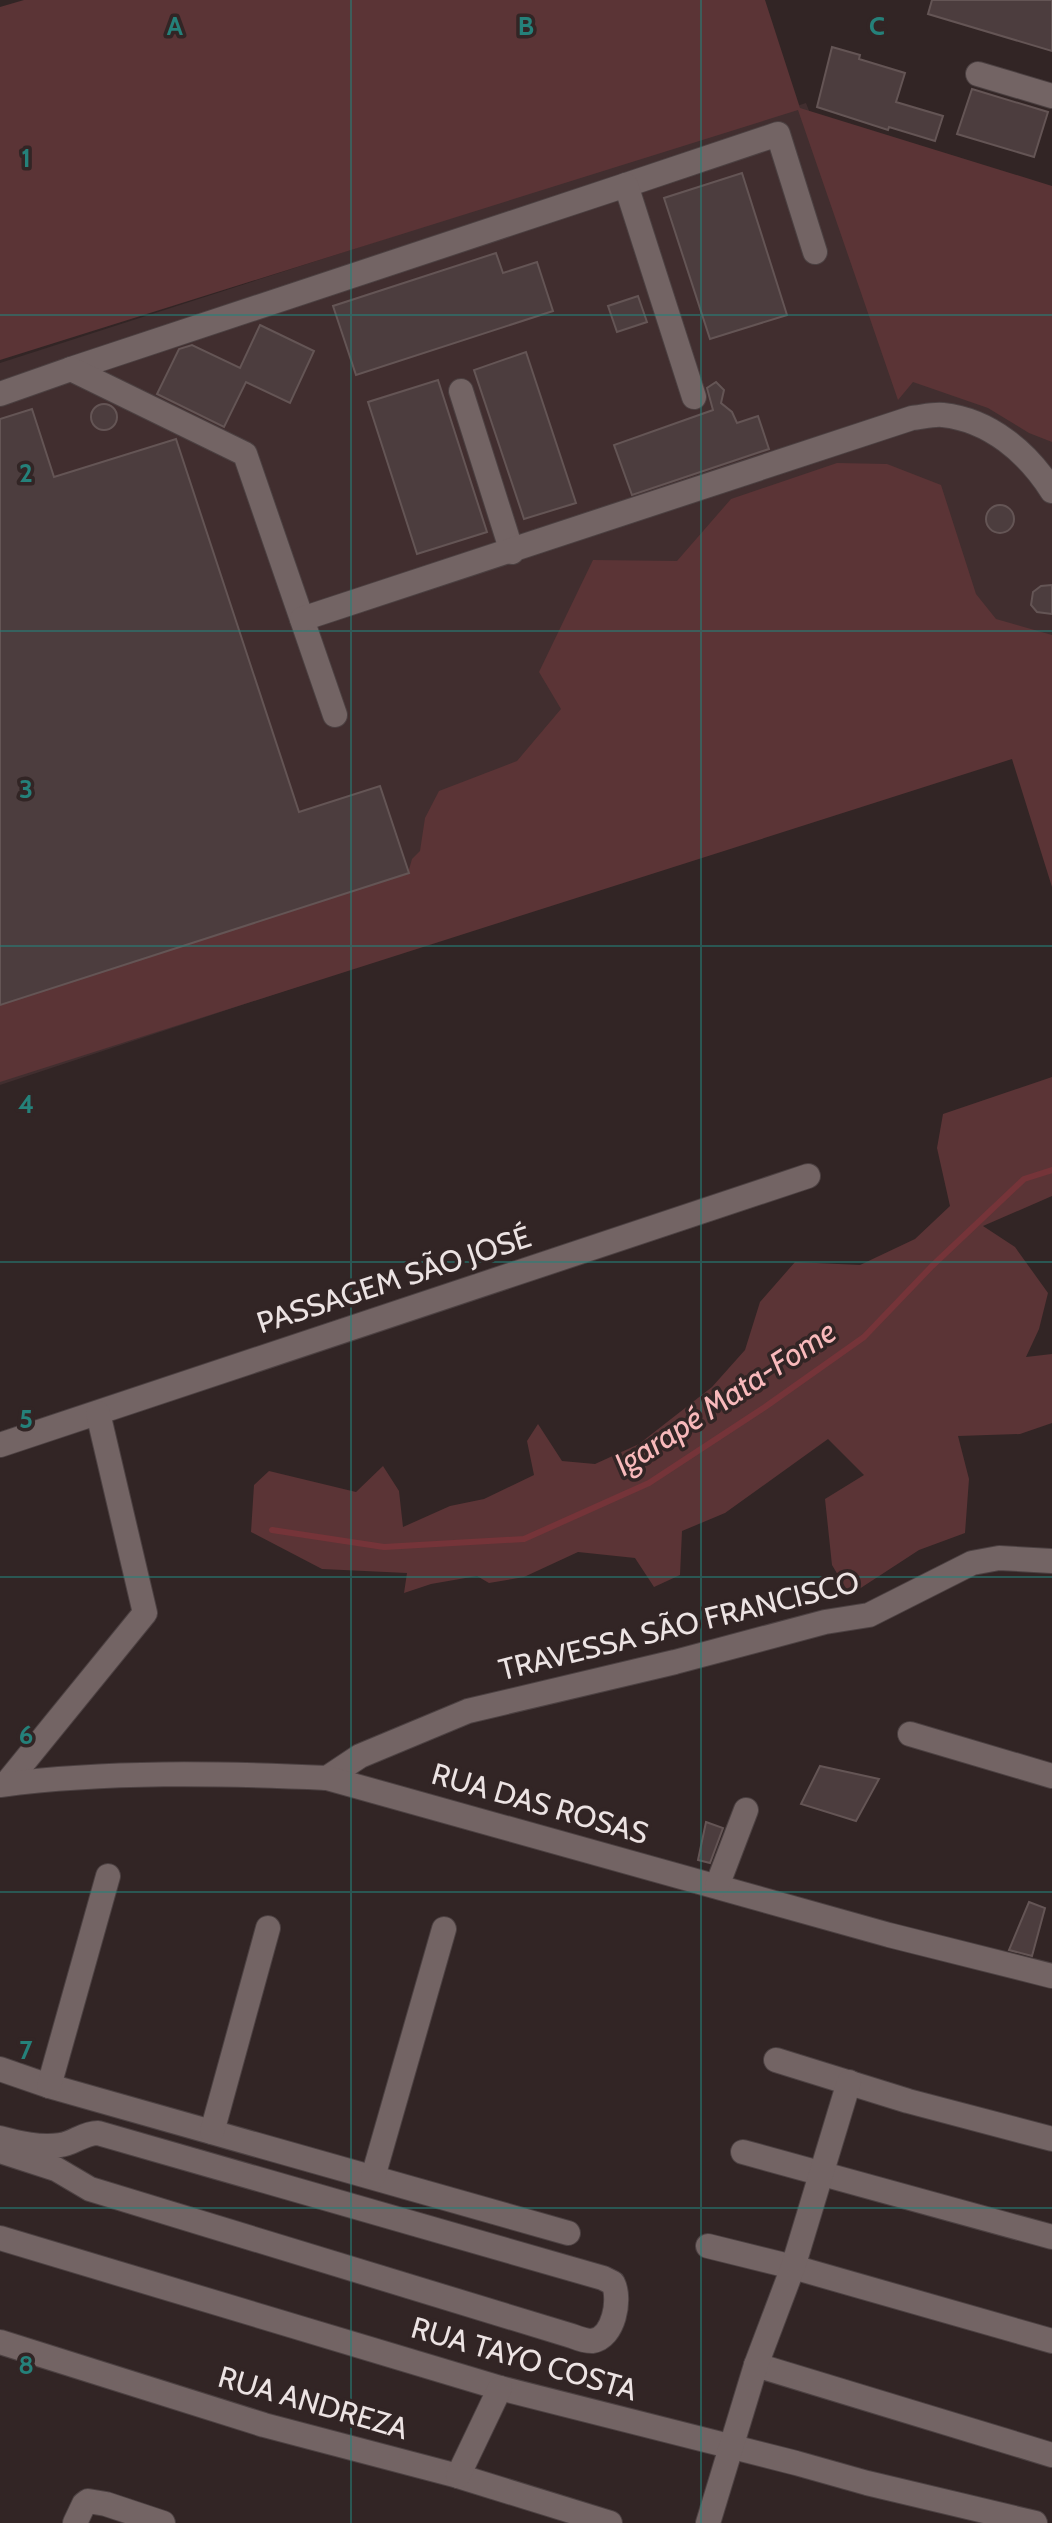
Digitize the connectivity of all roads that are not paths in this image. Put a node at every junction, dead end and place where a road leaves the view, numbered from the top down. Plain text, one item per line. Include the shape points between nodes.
1 (978, 74) dead end
2 (1052, 96) edge
3 (626, 185) junction
4 (815, 252) dead end
5 (71, 369) junction
6 (461, 391) dead end
7 (0, 394) edge
8 (694, 397) dead end
9 (1052, 491) edge
10 (512, 552) junction
11 (302, 619) junction
12 (335, 715) dead end
13 (808, 1176) dead end
14 (98, 1413) junction
15 (0, 1445) edge
16 (1052, 1561) edge
17 (910, 1734) dead end
18 (1052, 1776) edge
19 (327, 1778) junction
20 (3, 1785) edge
21 (746, 1810) dead end
22 (108, 1876) dead end
23 (717, 1886) junction
24 (268, 1928) dead end
25 (444, 1929) dead end
26 (1052, 1976) edge
27 (776, 2060) dead end
28 (0, 2069) edge
29 (849, 2082) junction
30 (49, 2086) junction
31 (212, 2132) junction
32 (0, 2138) edge
33 (1052, 2139) edge
34 (0, 2151) edge
35 (743, 2152) dead end
36 (60, 2157) junction
37 (820, 2175) junction
38 (373, 2177) junction
39 (568, 2233) dead end
40 (1052, 2237) edge
41 (0, 2238) edge
42 (708, 2246) dead end
43 (793, 2267) junction
44 (1052, 2341) edge
45 (0, 2342) edge
46 (756, 2365) junction
47 (500, 2388) junction
48 (731, 2448) junction
49 (1052, 2455) edge
50 (458, 2476) junction
51 (76, 2521) edge
52 (163, 2523) edge
53 (610, 2523) edge
54 (708, 2523) edge
55 (1035, 2523) edge

1 - 2 street
3 - 4 street via 778,134
3 - 5 street
3 - 8 street
5 - 7 street
5 - 11 street via 245,454
6 - 10 street
9 - 10 street via 1038,469 993,432 942,415 912,418
10 - 11 street
11 - 12 street
13 - 14 street, PASSAGEM SÃO JOSÉ
14 - 15 street, PASSAGEM SÃO JOSÉ
14 - 20 street via 145,1613
16 - 19 street, TRAVESSA SÃO FRANCISCO via 999,1558 972,1563 869,1615 468,1711 374,1749
17 - 18 street
19 - 20 street, RUA DAS ROSAS via 135,1775
19 - 23 street, RUA DAS ROSAS
21 - 23 street
22 - 30 street
23 - 26 street, RUA DAS ROSAS
24 - 31 street
25 - 38 street
27 - 29 street
28 - 30 street
29 - 33 street
29 - 37 street
30 - 31 street
31 - 38 street
32 - 36 street
34 - 36 street
35 - 37 street
36 - 36 street via 80,2185 90,2189 582,2339 591,2341 608,2330 617,2302 613,2283 603,2278 129,2142 89,2133
37 - 40 street
37 - 43 street
38 - 39 street
41 - 47 street, RUA TAYO COSTA
42 - 43 street
43 - 44 street
43 - 46 street
45 - 50 street, RUA ANDREZA via 264,2425
46 - 48 street
46 - 49 street
47 - 48 street, RUA TAYO COSTA
47 - 50 street
48 - 54 street
48 - 55 street, RUA TAYO COSTA
50 - 53 street, RUA ANDREZA
51 - 52 street via 84,2504 95,2501

